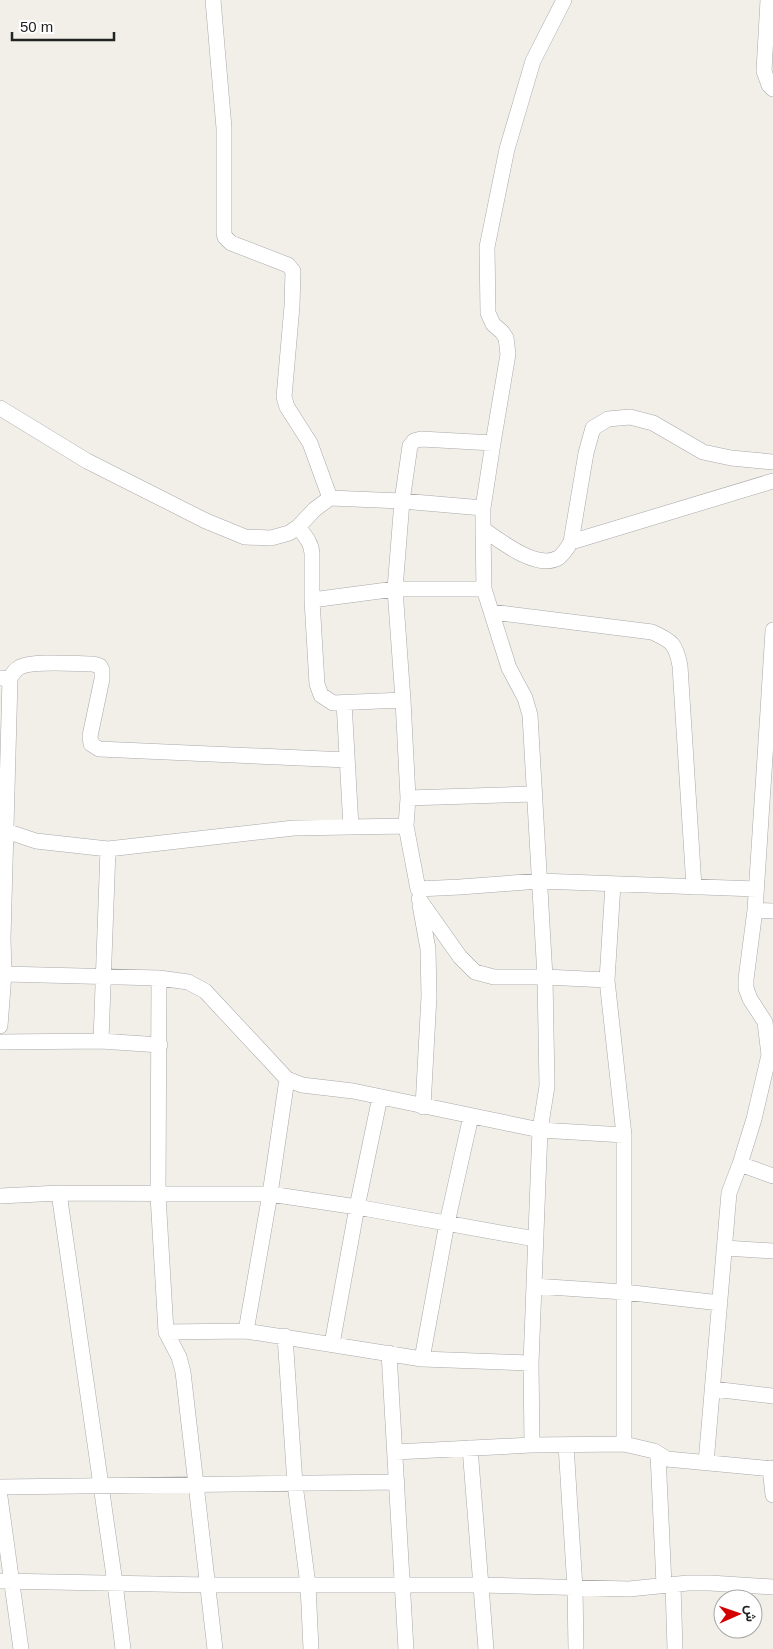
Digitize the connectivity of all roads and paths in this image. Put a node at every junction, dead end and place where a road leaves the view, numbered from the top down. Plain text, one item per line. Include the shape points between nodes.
1 (213, 0) edge
2 (564, 0) edge
3 (768, 0) edge
4 (773, 89) edge
5 (0, 408) edge
6 (492, 443) junction
7 (773, 462) edge
8 (773, 481) edge
9 (330, 498) junction
10 (402, 501) junction
11 (484, 508) junction
12 (298, 528) junction
13 (483, 529) junction
14 (571, 542) junction
15 (395, 589) junction
16 (484, 589) junction
17 (312, 600) junction
18 (492, 612) junction
19 (773, 630) edge
20 (5, 678) edge
21 (403, 700) junction
22 (344, 702) junction
23 (770, 716) edge
24 (347, 760) junction
25 (535, 794) junction
26 (408, 798) junction
27 (406, 826) junction
28 (351, 827) junction
29 (3, 838) edge
30 (108, 849) junction
31 (539, 880) junction
32 (613, 884) junction
33 (694, 886) junction
34 (756, 889) junction
35 (418, 894) junction
36 (755, 910) junction
37 (773, 911) edge
38 (2, 938) edge
39 (4, 974) junction
40 (104, 975) junction
41 (546, 977) junction
42 (159, 978) junction
43 (607, 980) junction
44 (0, 1026) edge
45 (101, 1041) junction
46 (0, 1042) edge
47 (160, 1046) junction
48 (287, 1079) junction
49 (380, 1097) junction
50 (423, 1107) junction
51 (471, 1116) junction
52 (540, 1130) junction
53 (624, 1135) junction
54 (740, 1164) junction
55 (773, 1176) edge
56 (59, 1193) junction
57 (270, 1194) junction
58 (158, 1195) junction
59 (0, 1196) edge
60 (356, 1206) junction
61 (447, 1223) junction
62 (535, 1238) junction
63 (725, 1248) junction
64 (773, 1251) edge
65 (534, 1286) junction
66 (624, 1292) junction
67 (720, 1303) junction
68 (246, 1331) junction
69 (166, 1332) junction
70 (284, 1336) junction
71 (332, 1344) junction
72 (389, 1353) junction
73 (422, 1359) junction
74 (531, 1363) junction
75 (712, 1389) junction
76 (773, 1396) edge
77 (624, 1444) junction
78 (532, 1445) junction
79 (566, 1445) junction
80 (470, 1448) junction
81 (395, 1452) junction
82 (658, 1454) junction
83 (706, 1462) junction
84 (772, 1468) edge
85 (397, 1482) junction
86 (196, 1484) junction
87 (295, 1484) junction
88 (101, 1485) junction
89 (0, 1487) edge
90 (773, 1495) edge
91 (0, 1497) edge
92 (6, 1581) edge
93 (116, 1584) junction
94 (403, 1584) junction
95 (207, 1585) junction
96 (308, 1585) junction
97 (481, 1585) junction
98 (668, 1585) junction
99 (773, 1587) edge
100 (574, 1588) junction
101 (21, 1649) edge
102 (123, 1649) edge
103 (215, 1649) edge
104 (311, 1649) edge
105 (406, 1649) edge
106 (486, 1649) edge
107 (576, 1649) edge
108 (675, 1649) edge

1 - 9 street via 224,128 225,237 231,243 290,266 293,271 284,397 310,442
2 - 6 street via 532,60 507,149 487,247 488,313 506,338 508,354
3 - 4 street via 764,71
5 - 12 street via 87,461 232,533 271,538
6 - 10 street via 414,441 410,446
6 - 11 street
7 - 14 street via 703,452 653,423 630,417 608,419 593,428
8 - 14 street
9 - 10 street
9 - 12 street
10 - 11 street
10 - 15 street
11 - 13 street
12 - 17 street via 311,546
13 - 14 street via 526,556 546,561 559,557
13 - 16 street
15 - 16 street
15 - 17 street
15 - 21 street
16 - 18 street
17 - 22 street via 320,695 334,703
18 - 25 street via 509,668 530,715
18 - 33 street via 652,632 667,638 677,650
19 - 23 street
20 - 24 street via 20,667 31,664 100,666 102,679 90,736 91,744 99,749
20 - 29 street
21 - 22 street
21 - 26 street
22 - 24 street
23 - 34 street
24 - 28 street
25 - 26 street
25 - 31 street
26 - 27 street
27 - 28 street
27 - 35 street
28 - 30 street via 294,828
29 - 30 street
29 - 38 street
30 - 40 street
31 - 32 street
31 - 35 street
31 - 41 street
32 - 33 street
32 - 43 street
33 - 34 street
34 - 36 street
35 - 41 street via 460,957 475,972 494,976
35 - 50 street via 428,949
36 - 37 street
36 - 54 street via 746,988 765,1022 769,1055
38 - 39 street
39 - 40 street
39 - 44 street
40 - 42 street
40 - 45 street
41 - 43 street
41 - 52 street via 548,1086
42 - 47 street
42 - 48 street via 188,982 205,991
43 - 53 street
45 - 46 street
45 - 47 street
47 - 58 street
48 - 49 street via 302,1085
48 - 57 street
49 - 50 street
49 - 60 street
50 - 51 street
51 - 52 street
51 - 61 street
52 - 53 street
52 - 62 street
53 - 66 street
54 - 55 street
54 - 63 street via 729,1193
56 - 58 street
56 - 59 street
56 - 88 street
57 - 58 street
57 - 60 street
57 - 68 street
58 - 69 street
60 - 61 street
60 - 71 street
61 - 62 street
61 - 73 street
62 - 65 street
63 - 64 street
63 - 67 street
65 - 66 street
65 - 74 street
66 - 67 street
66 - 77 street
67 - 75 street
68 - 69 street
68 - 70 street
69 - 86 street via 182,1364
70 - 71 street
70 - 87 street
71 - 72 street
72 - 73 street
72 - 81 street
73 - 74 street
74 - 78 street
75 - 76 street
75 - 83 street
77 - 79 street
77 - 82 street
78 - 79 street
78 - 80 street
79 - 100 street
80 - 81 street
80 - 97 street
81 - 85 street
82 - 83 street via 667,1459
82 - 98 street
83 - 84 street
84 - 90 street
85 - 87 street
85 - 94 street
86 - 87 street
86 - 88 street
86 - 95 street
87 - 96 street
88 - 89 street
88 - 93 street
91 - 92 street
92 - 93 street
92 - 101 street
93 - 95 street
93 - 102 street
94 - 96 street
94 - 97 street
94 - 105 street
95 - 96 street
95 - 103 street
96 - 104 street
97 - 100 street
97 - 106 street
98 - 99 street via 710,1583
98 - 100 street via 629,1589
98 - 108 street
100 - 107 street

